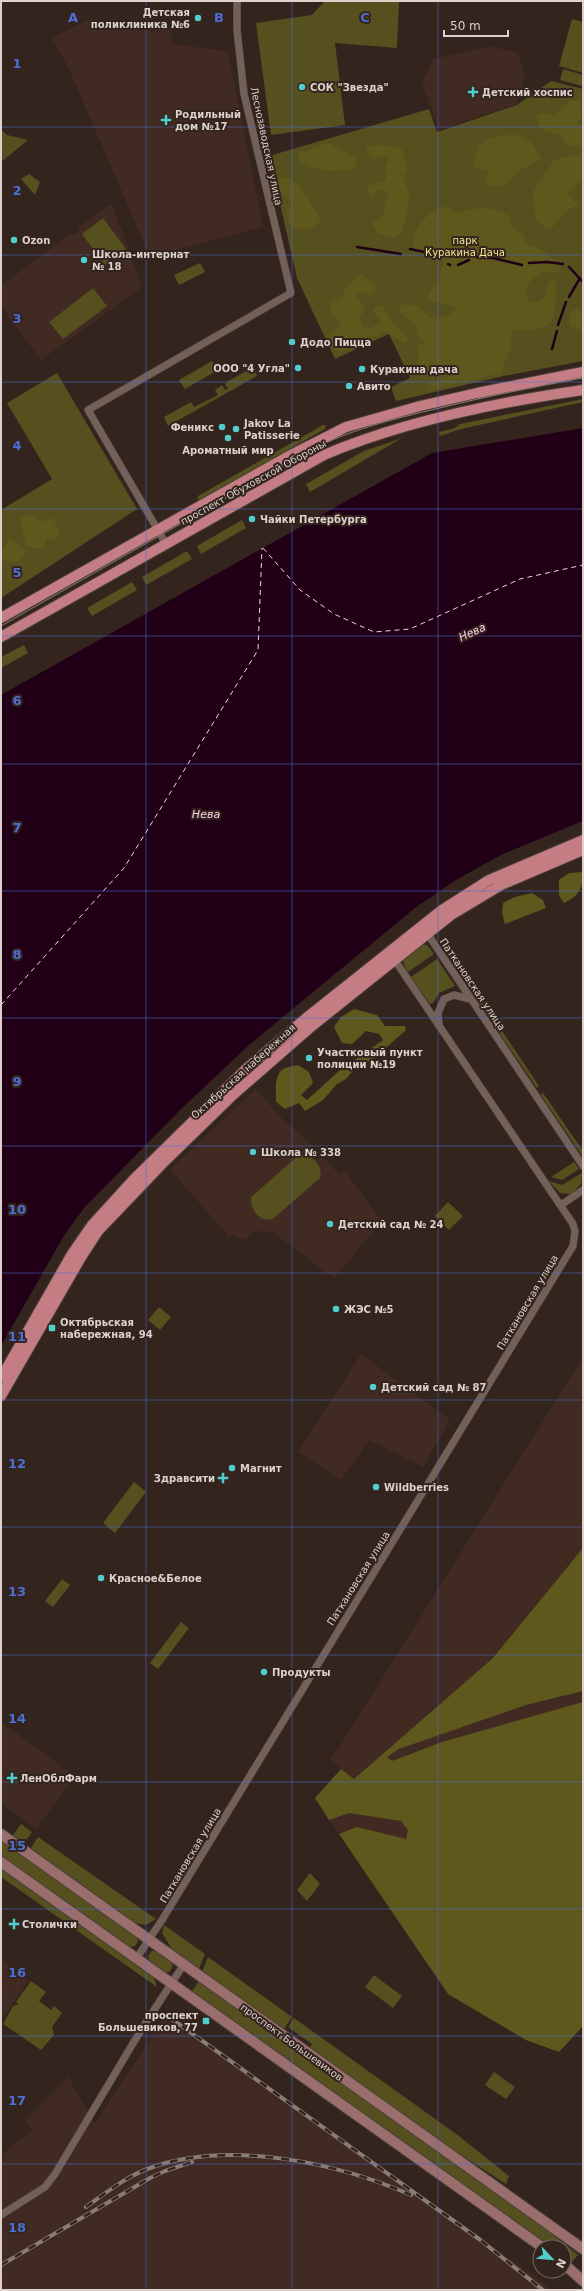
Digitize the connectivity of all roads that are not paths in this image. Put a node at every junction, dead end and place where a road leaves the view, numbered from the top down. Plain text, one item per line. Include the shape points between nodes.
1 (237, 1) edge
2 (583, 372) edge
3 (583, 390) edge
4 (158, 530) junction
5 (166, 544) junction
6 (1, 618) edge
7 (1, 638) edge
8 (583, 840) edge
9 (583, 850) edge
10 (427, 933) junction
11 (392, 956) junction
12 (470, 999) junction
13 (439, 1026) junction
14 (583, 1166) edge
15 (583, 1190) edge
16 (561, 1205) junction
17 (1, 1378) edge
18 (1, 1396) edge
19 (1, 1834) edge
20 (1, 1862) edge
21 (149, 1940) junction
22 (136, 1958) junction
23 (184, 1964) junction
24 (171, 1983) junction
25 (1, 2215) edge
26 (532, 2240) edge
27 (583, 2249) edge
28 (572, 2271) edge
29 (583, 2281) edge

1 - 4 street, Леснозаводская улица via 237,30 244,94 291,293 88,410
2 - 4 main road, проспект Обуховской Обороны via 477,393 346,427 317,440
3 - 5 main road, проспект Обуховской Обороны via 480,409 360,440 324,455
4 - 5 street
4 - 6 main road, проспект Обуховской Обороны
5 - 7 main road, проспект Обуховской Обороны
8 - 11 main road, Октябрьская набережная via 515,868 471,891 442,910
9 - 10 main road, Октябрьская набережная via 495,888
10 - 11 main road, Октябрьская набережная
10 - 12 street, Паткановская улица
11 - 13 street, Паткановская улица
11 - 17 main road, Октябрьская набережная via 305,1019 246,1069 103,1212 82,1238
11 - 18 main road, Октябрьская набережная via 262,1068 110,1218 83,1254
12 - 13 street via 454,995 444,999 438,1012
12 - 14 street, Паткановская улица
13 - 16 street, Паткановская улица
15 - 16 street
16 - 21 street, Паткановская улица via 575,1231 573,1246
19 - 21 main road, проспект Большевиков
20 - 22 main road
21 - 22 street, Паткановская улица
21 - 23 main road, проспект Большевиков
22 - 24 main road
23 - 24 street
23 - 27 main road, проспект Большевиков
24 - 25 street via 55,2174 45,2187
24 - 26 main road
28 - 29 main road

